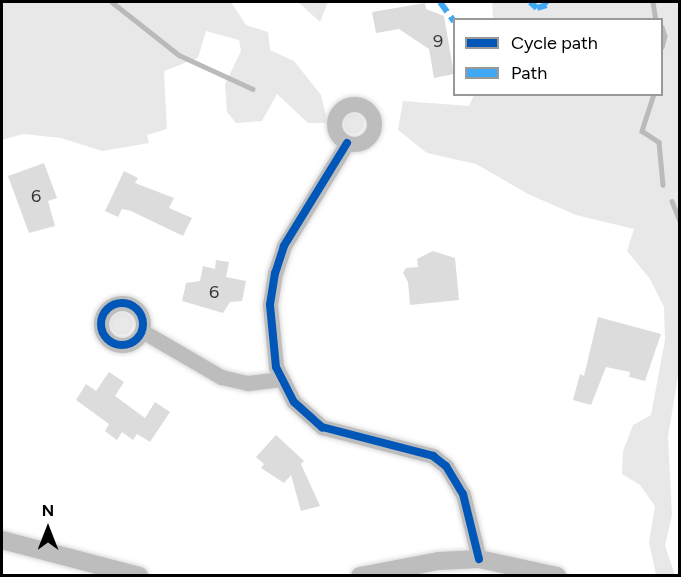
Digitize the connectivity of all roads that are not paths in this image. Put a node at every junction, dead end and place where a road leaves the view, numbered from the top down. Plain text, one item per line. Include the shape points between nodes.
1 (347, 143) dead end
2 (142, 331) dead end
3 (280, 379) junction
4 (2, 540) edge
5 (479, 560) junction
6 (139, 576) edge
7 (360, 576) edge
8 (557, 576) edge

1 - 3 street via 284,246 275,273 272,338
2 - 3 street via 221,377 248,383
3 - 5 street via 294,402 322,427 434,456 446,466 463,494
4 - 6 main road
5 - 7 main road via 439,561
5 - 8 main road

